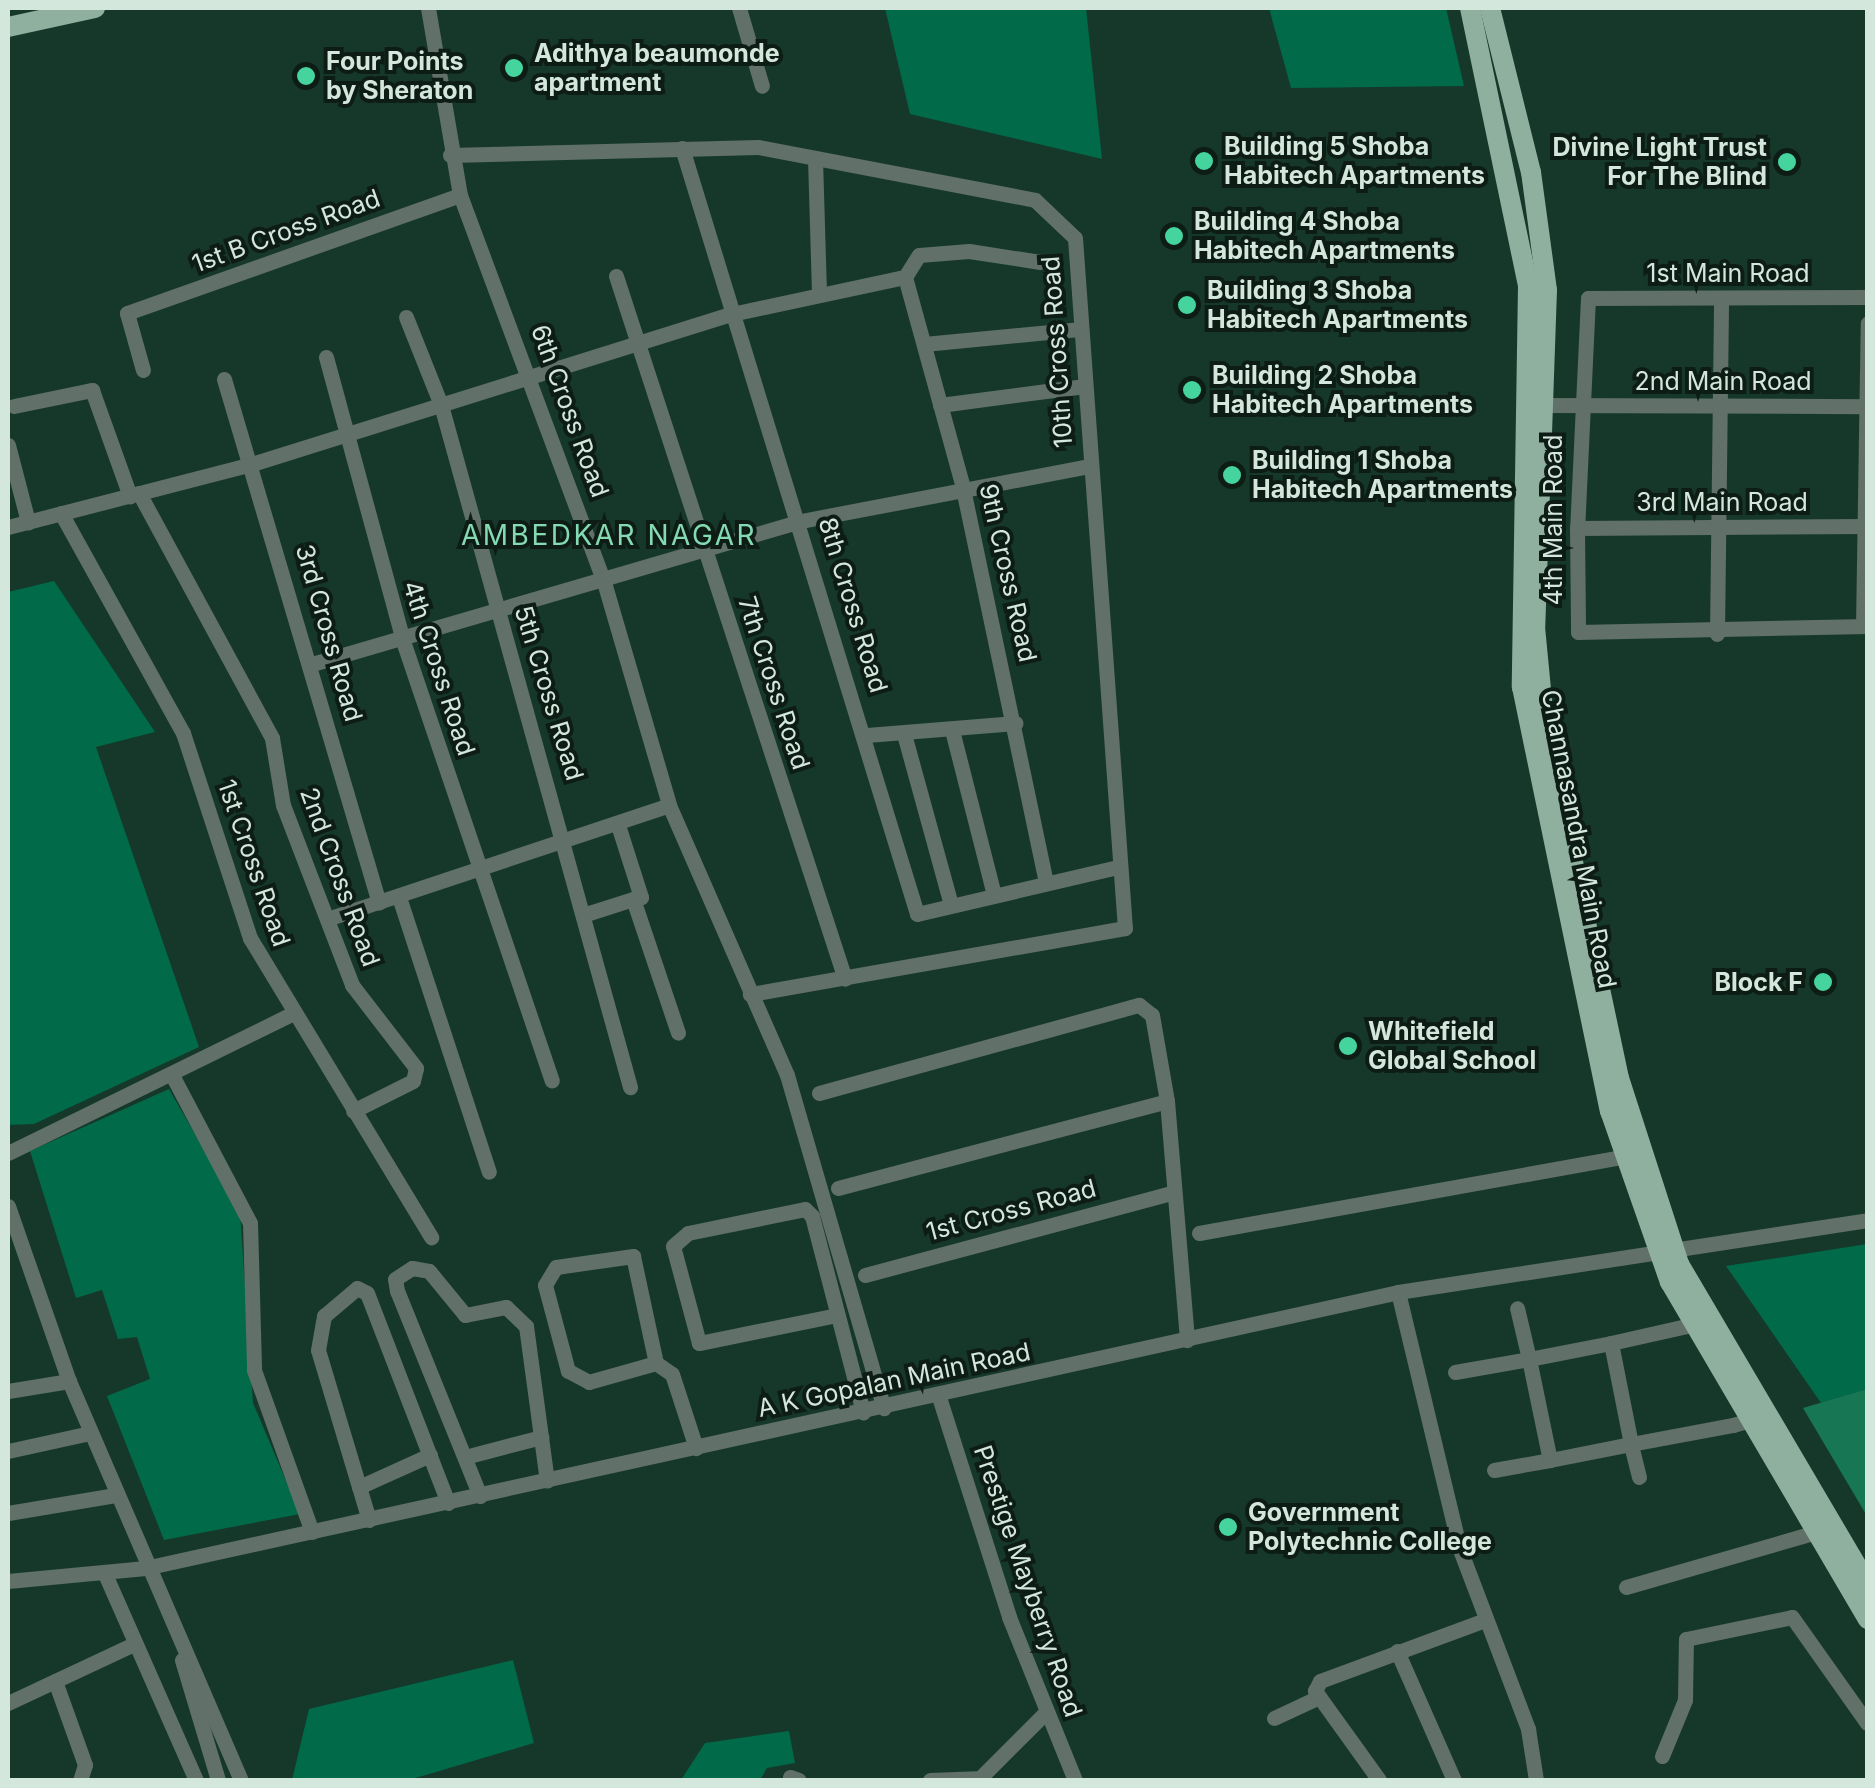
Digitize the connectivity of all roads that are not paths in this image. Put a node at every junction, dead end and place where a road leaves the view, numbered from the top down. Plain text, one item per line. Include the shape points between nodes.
1 (95, 8) edge
2 (428, 8) edge
3 (738, 8) edge
4 (1470, 8) edge
5 (1490, 8) edge
6 (8, 27) edge
7 (762, 86) dead end
8 (682, 148) junction
9 (450, 155) junction
10 (815, 158) junction
11 (460, 195) junction
12 (1040, 262) dead end
13 (616, 276) dead end
14 (905, 277) junction
15 (1537, 288) junction
16 (819, 293) junction
17 (1868, 297) edge
18 (1588, 298) joint
19 (1722, 298) junction
20 (727, 316) junction
21 (406, 317) dead end
22 (1868, 323) edge
23 (1081, 329) junction
24 (924, 344) junction
25 (637, 346) junction
26 (326, 357) dead end
27 (143, 370) dead end
28 (532, 378) junction
29 (224, 379) dead end
30 (1084, 386) junction
31 (441, 405) junction
32 (940, 405) junction
33 (1539, 405) junction
34 (14, 406) dead end
35 (1575, 406) junction
36 (1720, 406) junction
37 (1867, 406) edge
38 (344, 436) junction
39 (8, 445) edge
40 (255, 463) junction
41 (1090, 466) junction
42 (962, 484) junction
43 (135, 494) junction
44 (61, 513) junction
45 (800, 520) junction
46 (28, 522) junction
47 (1866, 526) edge
48 (8, 527) edge
49 (1718, 527) junction
50 (1577, 528) junction
51 (704, 550) junction
52 (604, 582) junction
53 (1527, 595) junction
54 (498, 611) junction
55 (1865, 626) edge
56 (1716, 634) junction
57 (403, 642) junction
58 (312, 664) junction
59 (1016, 724) junction
60 (867, 734) junction
61 (904, 734) junction
62 (953, 734) junction
63 (669, 805) junction
64 (618, 825) junction
65 (568, 844) junction
66 (1118, 867) junction
67 (480, 872) junction
68 (1046, 883) junction
69 (994, 895) junction
70 (399, 897) junction
71 (633, 899) junction
72 (379, 903) junction
73 (951, 905) junction
74 (586, 914) junction
75 (327, 919) junction
76 (844, 980) junction
77 (750, 994) junction
78 (290, 1015) junction
79 (678, 1033) dead end
80 (172, 1075) junction
81 (552, 1080) dead end
82 (630, 1088) dead end
83 (819, 1093) dead end
84 (1167, 1101) junction
85 (352, 1110) junction
86 (8, 1153) edge
87 (1622, 1157) junction
88 (489, 1172) dead end
89 (838, 1188) dead end
90 (1170, 1192) junction
91 (8, 1206) edge
92 (1868, 1220) edge
93 (1199, 1233) dead end
94 (431, 1236) dead end
95 (1666, 1253) junction
96 (865, 1276) dead end
97 (1398, 1292) junction
98 (1517, 1308) dead end
99 (838, 1314) junction
100 (1694, 1324) junction
101 (1187, 1340) junction
102 (1611, 1343) junction
103 (1528, 1359) junction
104 (656, 1364) junction
105 (1455, 1372) dead end
106 (69, 1381) junction
107 (8, 1391) edge
108 (938, 1397) junction
109 (884, 1408) junction
110 (862, 1412) junction
111 (1750, 1420) junction
112 (90, 1434) junction
113 (541, 1438) junction
114 (1632, 1444) junction
115 (696, 1448) junction
116 (8, 1451) edge
117 (430, 1455) junction
118 (464, 1457) junction
119 (1550, 1460) junction
120 (1494, 1470) dead end
121 (1639, 1476) dead end
122 (547, 1481) junction
123 (358, 1487) junction
124 (115, 1495) junction
125 (480, 1496) junction
126 (448, 1503) junction
127 (8, 1513) edge
128 (370, 1520) junction
129 (312, 1532) junction
130 (1817, 1532) junction
131 (145, 1568) junction
132 (104, 1574) junction
133 (8, 1580) edge
134 (1868, 1585) edge
135 (1626, 1586) dead end
136 (1868, 1619) edge
137 (1485, 1620) junction
138 (134, 1644) junction
139 (1396, 1650) junction
140 (182, 1656) junction
141 (55, 1681) junction
142 (1319, 1697) junction
143 (8, 1703) edge
144 (1045, 1713) junction
145 (1274, 1718) dead end
146 (1867, 1723) edge
147 (1662, 1756) dead end
148 (981, 1778) edge
149 (80, 1780) edge
150 (196, 1780) edge
151 (218, 1780) edge
152 (241, 1780) edge
153 (930, 1780) edge
154 (1075, 1780) edge
155 (1379, 1780) edge
156 (1454, 1780) edge
157 (1536, 1780) edge

1 - 6 main road
2 - 9 street, 6th Cross Road
3 - 7 street
4 - 15 main road, Channasandra Main Road
5 - 15 main road, Channasandra Main Road via 1531,172
8 - 9 street, 10th Cross Road
8 - 10 street, 10th Cross Road via 758,146
8 - 20 street, 8th Cross Road
9 - 11 street, 6th Cross Road
10 - 16 street
10 - 23 street, 10th Cross Road via 1052,207 1074,238
11 - 27 street, 1st B Cross Road via 128,313
11 - 28 street, 6th Cross Road
12 - 14 street via 948,250 920,255
13 - 25 street, 7th Cross Road
14 - 16 street
14 - 24 street, 9th Cross Road
15 - 33 main road, Channasandra Main Road
15 - 53 main road, Channasandra Main Road
16 - 20 street
17 - 19 street, 1st Main Road
18 - 19 street, 1st Main Road
18 - 35 street, 4th Main Road
19 - 36 street
20 - 25 street
20 - 45 street, 8th Cross Road
21 - 31 street, 5th Cross Road
22 - 37 street
23 - 24 street
23 - 30 street, 10th Cross Road
24 - 32 street, 9th Cross Road
25 - 28 street
25 - 51 street, 7th Cross Road
26 - 38 street, 4th Cross Road
28 - 31 street
28 - 52 street, 6th Cross Road
29 - 40 street, 3rd Cross Road
30 - 32 street
30 - 41 street, 10th Cross Road
31 - 38 street
31 - 54 street, 5th Cross Road
32 - 42 street, 9th Cross Road
33 - 35 street, 2nd Main Road
33 - 53 main road, Channasandra Main Road
34 - 43 street, 2nd Cross Road via 92,390
35 - 36 street, 2nd Main Road
35 - 50 street, 4th Main Road
36 - 37 street, 2nd Main Road
36 - 49 street
37 - 47 street
38 - 40 street
38 - 57 street, 4th Cross Road
39 - 46 street
40 - 43 street
40 - 58 street, 3rd Cross Road
41 - 42 street
41 - 66 street, 10th Cross Road
42 - 45 street
42 - 59 street, 9th Cross Road
43 - 44 street
43 - 75 street, 2nd Cross Road via 272,738 283,804
44 - 46 street
44 - 78 street, 1st Cross Road via 183,733 250,938
45 - 51 street
45 - 60 street, 8th Cross Road
46 - 48 street
47 - 49 street, 3rd Main Road
47 - 55 street
49 - 50 street, 3rd Main Road
49 - 56 street
50 - 56 street, 4th Main Road via 1578,632
51 - 52 street
51 - 76 street, 7th Cross Road
52 - 54 street
52 - 63 street, 6th Cross Road
53 - 87 main road, Channasandra Main Road via 1536,780
53 - 95 main road, Channasandra Main Road via 1552,776
54 - 57 street
54 - 65 street, 5th Cross Road
55 - 56 street, 4th Main Road
57 - 58 street
57 - 67 street, 4th Cross Road
58 - 72 street, 3rd Cross Road
59 - 62 street
59 - 68 street, 9th Cross Road
60 - 61 street
60 - 73 street, 8th Cross Road via 917,914
61 - 62 street
61 - 73 street
62 - 69 street
63 - 64 street
63 - 77 street, 6th Cross Road
64 - 65 street
64 - 71 street via 640,897
65 - 67 street
65 - 74 street, 5th Cross Road
66 - 68 street
66 - 76 street, 10th Cross Road via 1125,928
67 - 70 street
67 - 81 street, 4th Cross Road
68 - 69 street
69 - 73 street
70 - 72 street
70 - 88 street
71 - 74 street
71 - 79 street
72 - 75 street
74 - 82 street, 5th Cross Road
75 - 85 street, 2nd Cross Road via 352,985 408,1052 413,1081
76 - 77 street
77 - 109 street, 6th Cross Road via 786,1076
78 - 80 street
78 - 85 street, 1st Cross Road
80 - 86 street
80 - 129 street via 250,1223 254,1370
83 - 84 street via 1139,1005 1152,1015
84 - 89 street
84 - 90 street
85 - 94 street, 1st Cross Road
87 - 93 street
87 - 95 main road, Channasandra Main Road
90 - 96 street, 1st Cross Road
90 - 101 street
91 - 106 street
92 - 95 street, A K Gopalan Main Road
95 - 97 street, A K Gopalan Main Road
95 - 100 main road, Channasandra Main Road
95 - 134 main road, Channasandra Main Road
97 - 101 street, A K Gopalan Main Road
97 - 137 street
98 - 103 street
99 - 99 street via 805,1209 688,1233 674,1246 699,1343
99 - 110 street
100 - 102 street
100 - 111 main road, Channasandra Main Road
101 - 108 street, A K Gopalan Main Road
102 - 103 street
102 - 114 street
103 - 105 street
103 - 119 street
104 - 104 street via 632,1256 556,1267 545,1285 568,1371 589,1382
104 - 115 street via 672,1374
106 - 107 street
106 - 112 street
108 - 109 street, A K Gopalan Main Road
108 - 144 street, Prestige Mayberry Road
109 - 110 street, A K Gopalan Main Road
110 - 115 street, A K Gopalan Main Road
111 - 114 street
111 - 130 main road, Channasandra Main Road
112 - 116 street
112 - 124 street
113 - 118 street
113 - 118 street via 516,1310 465,1315 429,1271 412,1268 395,1279 397,1291
113 - 122 street
114 - 119 street
114 - 121 street
115 - 122 street, A K Gopalan Main Road
117 - 123 street
117 - 123 street via 367,1293 341,1292 324,1316 318,1350
117 - 126 street
118 - 125 street
119 - 120 street
122 - 125 street, A K Gopalan Main Road
123 - 128 street
124 - 127 street
124 - 131 street
125 - 126 street, A K Gopalan Main Road
126 - 128 street, A K Gopalan Main Road
128 - 129 street, A K Gopalan Main Road
129 - 131 street, A K Gopalan Main Road
130 - 135 street
130 - 136 main road, Channasandra Main Road
131 - 132 street, A K Gopalan Main Road
131 - 140 street
132 - 133 street, A K Gopalan Main Road
132 - 138 street
137 - 139 street
137 - 157 street via 1528,1730
138 - 141 street
138 - 150 street
139 - 142 street via 1320,1680
139 - 156 street
140 - 151 street via 188,1704
140 - 152 street via 208,1694
141 - 143 street
141 - 149 street via 85,1765
142 - 145 street
142 - 155 street
144 - 148 street
144 - 154 street, Prestige Mayberry Road
146 - 147 street via 1792,1617 1686,1639 1685,1700
148 - 153 street

